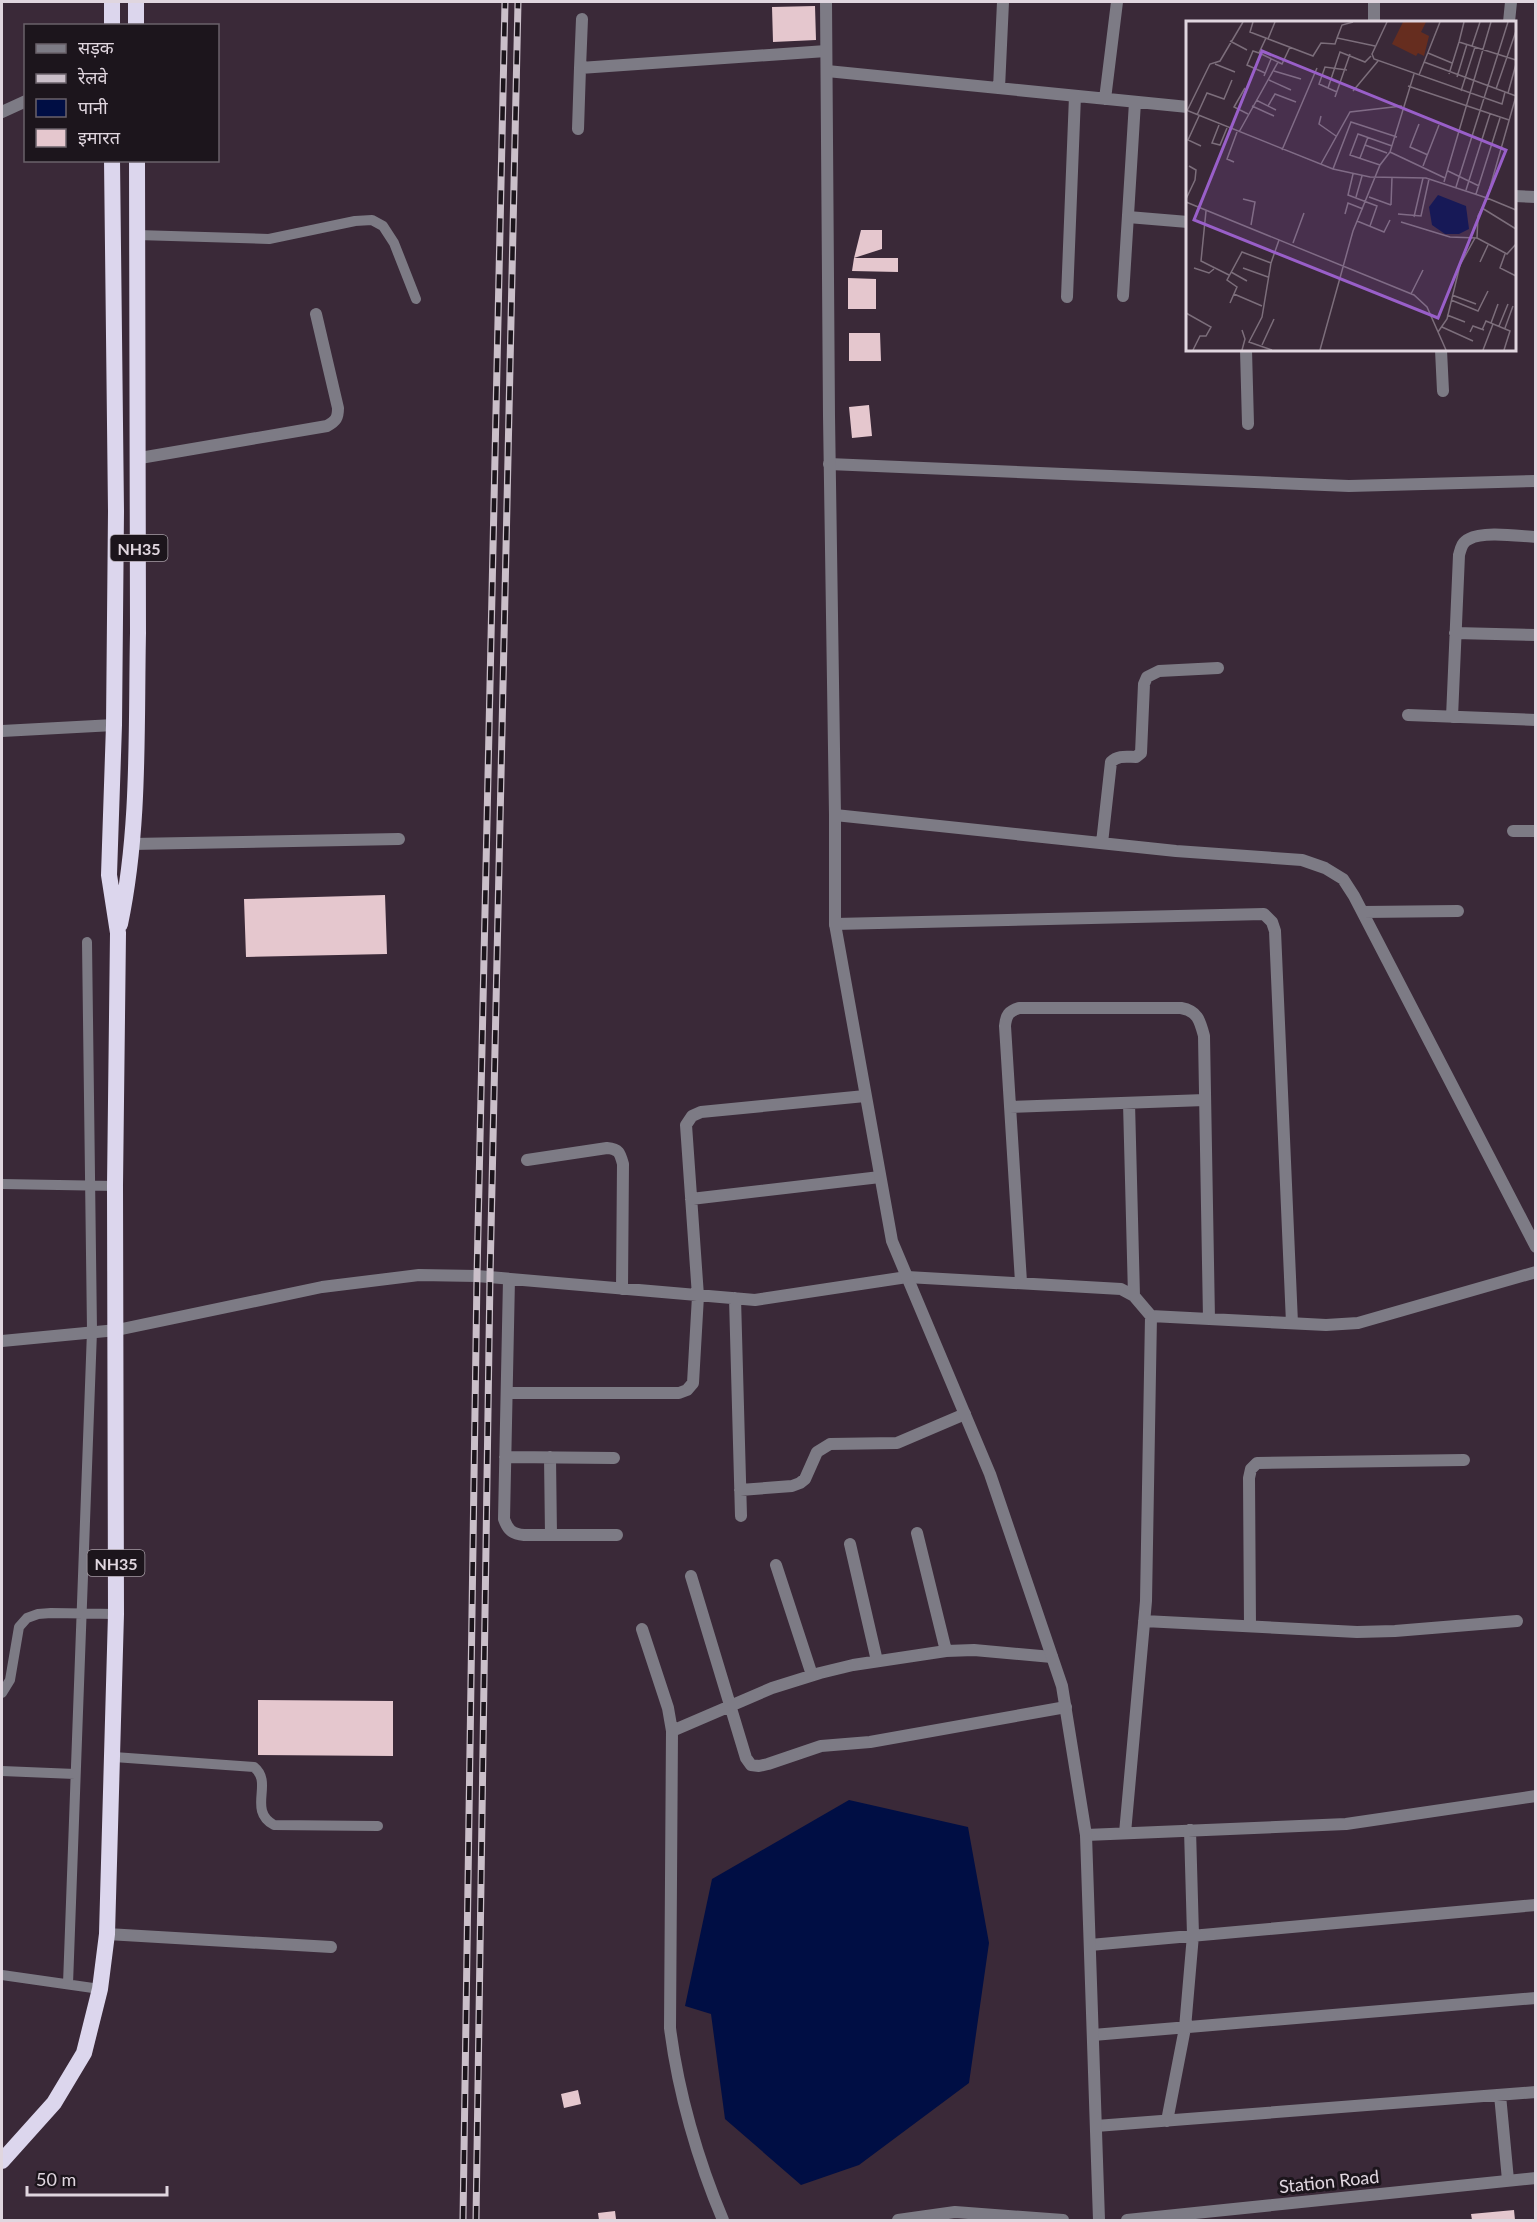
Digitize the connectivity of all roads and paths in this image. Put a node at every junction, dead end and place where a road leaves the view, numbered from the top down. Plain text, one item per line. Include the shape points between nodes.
1 (112, 2) edge
2 (136, 2) edge
3 (826, 2) edge
4 (1003, 2) edge
5 (1117, 2) edge
6 (1374, 2) edge
7 (1511, 2) edge
8 (582, 19) dead end
9 (1374, 21) edge
10 (1509, 21) edge
11 (112, 24) edge
12 (136, 24) edge
13 (826, 51) junction
14 (580, 68) junction
15 (826, 71) junction
16 (999, 88) junction
17 (1075, 96) junction
18 (1105, 99) junction
19 (24, 102) edge
20 (1135, 102) junction
21 (1186, 106) edge
22 (2, 112) edge
23 (578, 129) dead end
24 (112, 162) edge
25 (137, 162) edge
26 (1516, 196) edge
27 (1536, 197) edge
28 (1128, 217) junction
29 (1186, 222) edge
30 (137, 235) junction
31 (1123, 296) dead end
32 (1067, 297) dead end
33 (416, 299) dead end
34 (316, 314) dead end
35 (1246, 351) edge
36 (1441, 351) edge
37 (1443, 391) dead end
38 (1248, 424) dead end
39 (140, 458) junction
40 (830, 464) junction
41 (1536, 481) edge
42 (1536, 537) edge
43 (1455, 633) junction
44 (1536, 635) edge
45 (1218, 668) dead end
46 (1408, 715) dead end
47 (1452, 717) junction
48 (1536, 720) edge
49 (114, 725) junction
50 (2, 731) edge
51 (835, 815) junction
52 (1513, 831) dead end
53 (1536, 831) edge
54 (399, 839) dead end
55 (1102, 843) junction
56 (132, 844) junction
57 (1458, 911) dead end
58 (1362, 912) junction
59 (835, 924) junction
60 (118, 933) junction
61 (87, 942) dead end
62 (866, 1096) junction
63 (1205, 1100) junction
64 (1129, 1103) junction
65 (1010, 1107) junction
66 (527, 1160) dead end
67 (880, 1177) junction
68 (90, 1184) junction
69 (2, 1185) edge
70 (115, 1186) junction
71 (691, 1199) junction
72 (1536, 1247) edge
73 (1536, 1272) edge
74 (907, 1278) junction
75 (509, 1279) junction
76 (1021, 1282) junction
77 (622, 1289) junction
78 (698, 1296) junction
79 (1134, 1296) junction
80 (735, 1298) junction
81 (1151, 1316) junction
82 (1209, 1318) junction
83 (1292, 1323) junction
84 (117, 1330) junction
85 (92, 1331) junction
86 (2, 1341) edge
87 (507, 1393) junction
88 (965, 1414) junction
89 (506, 1457) junction
90 (550, 1457) junction
91 (614, 1458) dead end
92 (1464, 1460) dead end
93 (740, 1490) junction
94 (741, 1516) dead end
95 (917, 1533) dead end
96 (551, 1535) junction
97 (617, 1535) dead end
98 (850, 1544) dead end
99 (776, 1565) dead end
100 (691, 1576) dead end
101 (81, 1613) junction
102 (116, 1614) junction
103 (1144, 1620) junction
104 (1517, 1621) dead end
105 (1250, 1626) junction
106 (642, 1629) dead end
107 (946, 1651) junction
108 (1052, 1657) junction
109 (877, 1661) junction
110 (812, 1675) junction
111 (2, 1694) edge
112 (730, 1706) junction
113 (1066, 1707) junction
114 (672, 1731) junction
115 (114, 1757) junction
116 (2, 1771) edge
117 (75, 1774) junction
118 (1536, 1796) edge
119 (378, 1827) dead end
120 (1190, 1830) junction
121 (1125, 1833) junction
122 (1086, 1835) junction
123 (1536, 1905) edge
124 (107, 1934) junction
125 (1193, 1935) junction
126 (1090, 1945) junction
127 (331, 1947) dead end
128 (2, 1974) edge
129 (68, 1984) junction
130 (100, 1989) junction
131 (1536, 1998) edge
132 (1185, 2028) junction
133 (1093, 2035) junction
134 (1536, 2092) edge
135 (1500, 2095) junction
136 (1167, 2121) junction
137 (1096, 2126) junction
138 (2, 2161) edge
139 (1536, 2178) edge
140 (1508, 2180) junction
141 (1002, 2218) edge
142 (723, 2220) edge
143 (898, 2220) edge
144 (1063, 2220) edge
145 (1099, 2220) edge
146 (1126, 2220) edge

1 - 11 highway
2 - 12 highway
3 - 13 street
4 - 16 street
5 - 18 street
6 - 9 street
7 - 10 street
8 - 14 street
13 - 14 street
13 - 15 street
14 - 23 street
15 - 16 street
15 - 40 street
16 - 17 street
17 - 18 street
17 - 32 street
18 - 20 street
19 - 22 street
20 - 21 street
20 - 28 street
24 - 49 highway, NH35
25 - 30 highway, NH35
26 - 27 street
28 - 29 street
28 - 31 street
30 - 33 lane via 269,238 372,220 383,226 394,243
30 - 39 highway, NH35
34 - 39 street via 338,408 334,422
35 - 38 street
36 - 37 street
39 - 56 highway, NH35
40 - 41 street via 1349,486
40 - 51 street
42 - 43 street via 1480,535 1463,544
43 - 44 street
43 - 47 street
45 - 55 street via 1159,671 1147,676 1141,753 1111,762
46 - 47 street
47 - 48 street
49 - 50 street
49 - 60 highway, NH35 via 109,874
51 - 55 street
51 - 59 street
52 - 53 street
54 - 56 street
55 - 58 street via 1302,860 1343,879
56 - 60 highway, NH35
57 - 58 street
58 - 72 street
59 - 62 street
59 - 83 street via 1264,914 1275,931
60 - 70 highway, NH35
61 - 68 lane
62 - 67 street
62 - 71 street via 692,1116 686,1125
63 - 64 street
63 - 65 street via 1204,1036 1199,1017 1191,1009 1019,1008 1006,1016 1005,1026
63 - 82 street
64 - 65 street
64 - 79 street
65 - 76 street
66 - 77 street via 607,1148 621,1154
67 - 71 street
67 - 74 street via 892,1241
68 - 69 lane
68 - 70 lane
68 - 85 lane
70 - 84 highway, NH35
71 - 78 street
73 - 83 street via 1358,1323
74 - 76 street
74 - 80 street via 756,1300
74 - 88 street
75 - 77 street
75 - 84 street via 419,1275 322,1287
75 - 87 street
76 - 79 street via 1121,1288
77 - 78 street
78 - 80 street
78 - 87 street via 693,1383 687,1390
79 - 81 street
80 - 93 street
81 - 82 street
81 - 103 street
82 - 83 street
84 - 85 street
84 - 102 highway, NH35
85 - 86 street
85 - 101 lane
87 - 89 street
88 - 93 street via 897,1443 831,1444 817,1452 800,1483
88 - 108 street via 990,1474
89 - 90 street
89 - 96 street via 507,1527 514,1534
90 - 91 street
90 - 96 street
92 - 105 street via 1257,1463 1249,1478
93 - 94 street
95 - 107 street
96 - 97 street
98 - 109 street
99 - 110 street
100 - 112 street
101 - 102 lane
101 - 111 lane via 27,1618 20,1627 10,1680
101 - 117 lane
102 - 115 highway, NH35
103 - 105 street
103 - 121 street
104 - 105 street via 1357,1632
106 - 114 street
107 - 108 street
107 - 109 street
108 - 113 street
109 - 110 street
110 - 112 street
112 - 113 street via 746,1758 751,1765 759,1766 821,1746 870,1742
112 - 114 street
113 - 122 street
114 - 142 street via 670,2028 681,2091
115 - 119 lane via 254,1767 262,1780 262,1814 274,1825
115 - 124 highway, NH35
116 - 117 lane
117 - 129 lane
118 - 120 street via 1346,1824
120 - 121 street
120 - 125 street
121 - 122 street
122 - 126 street
123 - 125 street
124 - 127 street
124 - 130 highway, NH35
125 - 126 street
125 - 132 street
126 - 133 street
128 - 129 lane
129 - 130 lane
130 - 138 highway, NH35 via 84,2053 54,2103
131 - 132 street
132 - 133 street
132 - 136 street
133 - 137 street
134 - 135 street
135 - 136 street
135 - 140 street
136 - 137 street
137 - 145 street
139 - 140 street, Station Road
140 - 146 street, Station Road
141 - 143 street via 955,2212
141 - 144 street

